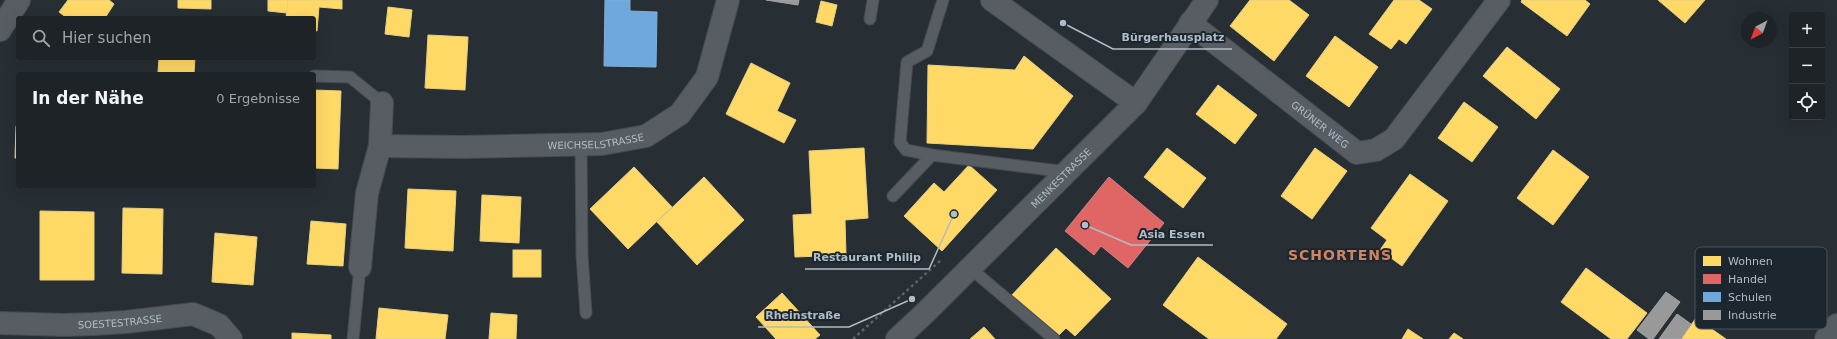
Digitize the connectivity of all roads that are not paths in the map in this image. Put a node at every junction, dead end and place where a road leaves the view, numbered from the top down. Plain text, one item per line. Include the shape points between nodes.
1 (19, 0) edge
2 (728, 0) edge
3 (874, 0) edge
4 (943, 0) edge
5 (992, 0) edge
6 (1207, 0) edge
7 (1499, 0) edge
8 (870, 19) dead end
9 (1190, 23) junction
10 (0, 30) edge
11 (316, 76) edge
12 (382, 102) joint
13 (1136, 103) junction
14 (581, 145) junction
15 (380, 146) junction
16 (932, 155) junction
17 (1067, 172) junction
18 (893, 196) dead end
19 (360, 267) joint
20 (970, 268) junction
21 (586, 313) dead end
22 (0, 323) edge
23 (1837, 325) edge
24 (231, 339) edge
25 (353, 339) edge
26 (897, 339) edge
27 (1054, 339) edge
28 (1826, 339) edge

1 - 10 street
2 - 14 street, WEICHSELSTRASSE via 707,77 680,114 646,136
3 - 8 lane
4 - 16 lane via 927,50 907,62 900,142 906,150
5 - 13 street
6 - 9 street, MENKESTRASSE
7 - 9 street, GRÜNER WEG via 1394,140 1376,150 1357,153
9 - 13 street, MENKESTRASSE
11 - 12 lane via 350,77
12 - 15 street
13 - 17 street, MENKESTRASSE
14 - 15 street, WEICHSELSTRASSE
14 - 21 lane via 582,255
15 - 19 street via 366,194
16 - 17 lane
16 - 18 lane
17 - 20 street, MENKESTRASSE
19 - 25 lane
20 - 26 street, MENKESTRASSE
20 - 27 lane
22 - 24 street, SOESTESTRASSE via 94,324 193,314 219,325
23 - 28 street

